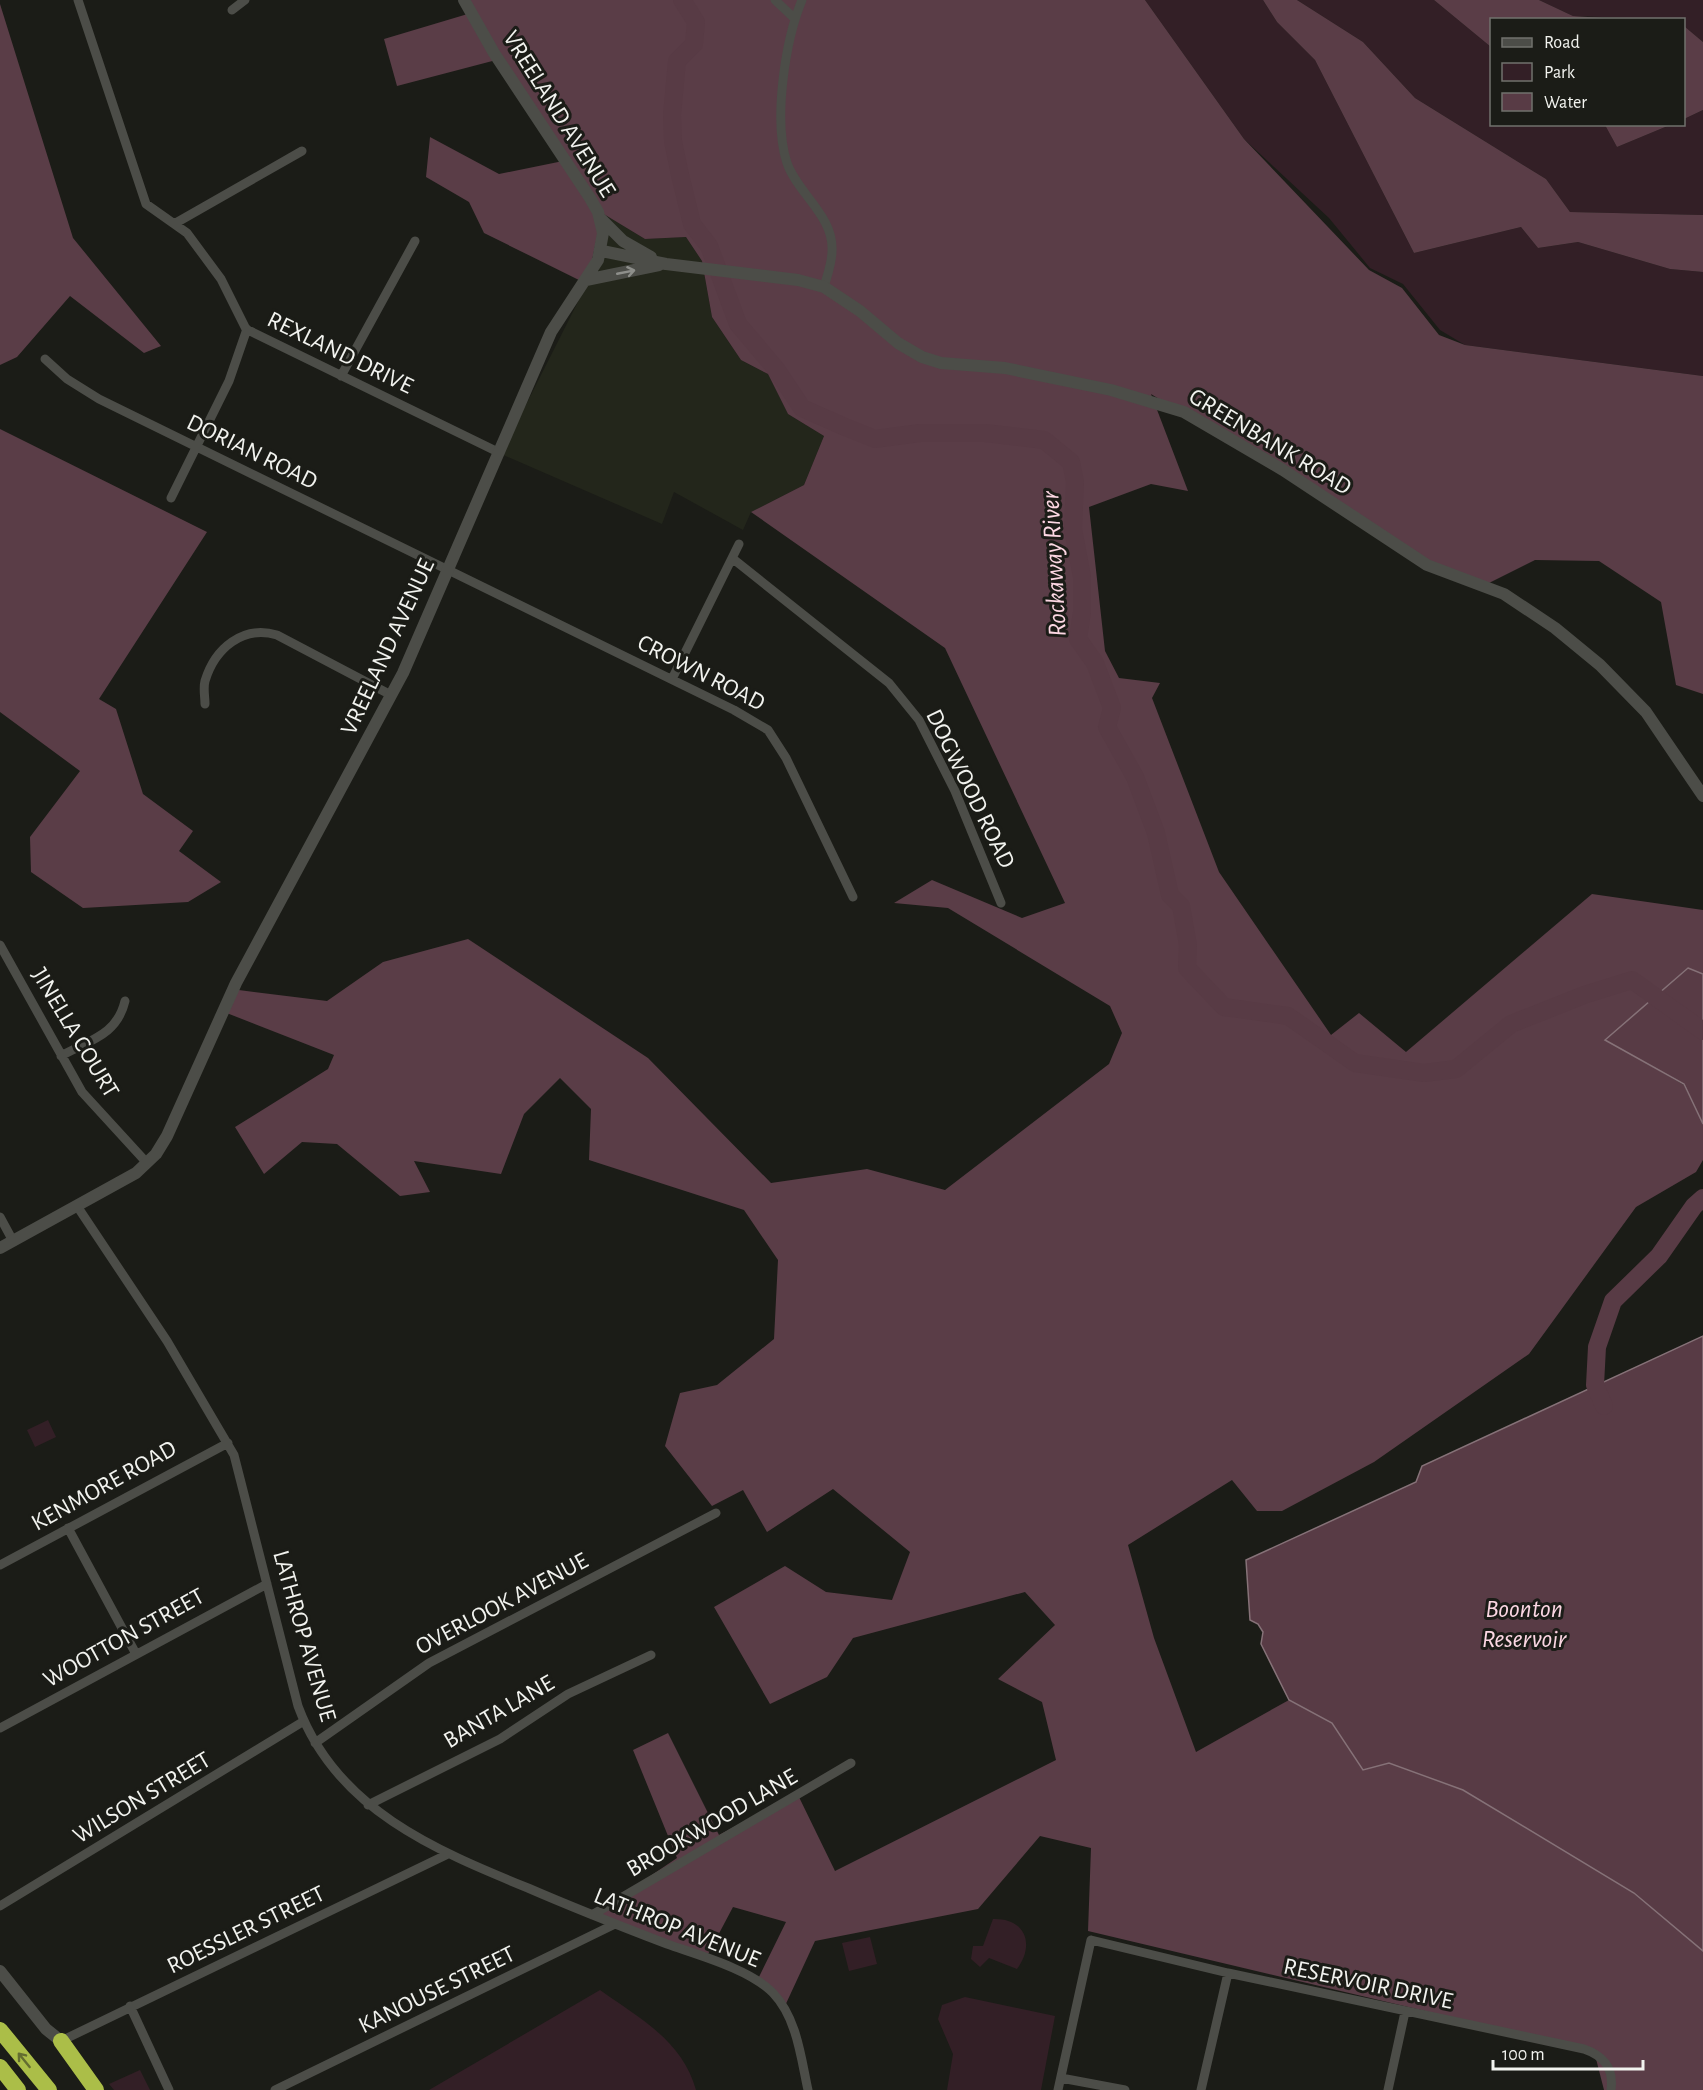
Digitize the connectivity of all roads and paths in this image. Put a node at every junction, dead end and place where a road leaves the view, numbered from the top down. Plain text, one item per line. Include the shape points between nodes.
1 (78, 0) edge
2 (245, 0) edge
3 (464, 0) edge
4 (775, 0) edge
5 (802, 0) edge
6 (232, 10) dead end
7 (794, 18) junction
8 (302, 151) dead end
9 (599, 218) junction
10 (174, 224) junction
11 (415, 241) dead end
12 (602, 250) junction
13 (666, 264) junction
14 (586, 280) junction
15 (824, 287) junction
16 (247, 329) junction
17 (45, 359) dead end
18 (341, 376) junction
19 (197, 447) junction
20 (498, 452) junction
21 (171, 498) dead end
22 (739, 544) dead end
23 (732, 558) junction
24 (448, 571) junction
25 (672, 679) junction
26 (391, 695) junction
27 (205, 704) dead end
28 (1703, 796) edge
29 (853, 897) dead end
30 (1001, 903) dead end
31 (0, 945) edge
32 (125, 1001) dead end
33 (61, 1056) junction
34 (147, 1163) junction
35 (77, 1206) junction
36 (0, 1217) edge
37 (13, 1241) junction
38 (0, 1248) edge
39 (228, 1443) junction
40 (716, 1513) dead end
41 (68, 1528) junction
42 (0, 1565) edge
43 (267, 1584) junction
44 (136, 1654) junction
45 (651, 1655) dead end
46 (304, 1721) junction
47 (0, 1728) edge
48 (315, 1743) junction
49 (851, 1763) dead end
50 (368, 1805) junction
51 (448, 1854) junction
52 (0, 1906) edge
53 (592, 1915) junction
54 (615, 1924) junction
55 (0, 1971) edge
56 (1228, 1973) junction
57 (130, 2007) junction
58 (1405, 2012) junction
59 (0, 2030) edge
60 (61, 2041) junction
61 (0, 2067) edge
62 (1061, 2078) junction
63 (18, 2090) edge
64 (49, 2090) edge
65 (96, 2090) edge
66 (169, 2090) edge
67 (275, 2090) edge
68 (808, 2090) edge
69 (1058, 2090) edge
70 (1125, 2090) edge
71 (1201, 2090) edge
72 (1388, 2090) edge
73 (1611, 2090) edge

1 - 10 street, REXLAND DRIVE via 146,204
2 - 6 street
3 - 9 street, VREELAND AVENUE
4 - 7 street
5 - 7 street
7 - 15 street via 780,131 792,174 831,235 832,252
8 - 10 street
9 - 12 street, VREELAND AVENUE
9 - 13 street, GREENBANK ROAD via 623,241
10 - 16 street, REXLAND DRIVE via 187,233 221,279
11 - 18 street
12 - 13 street, GREENBANK ROAD
12 - 14 street, VREELAND AVENUE
14 -> 13 street, GREENBANK ROAD
13 - 15 street, GREENBANK ROAD via 778,276
14 - 20 street, VREELAND AVENUE via 551,332
15 - 28 street, GREENBANK ROAD via 922,357 942,363 1005,368 1111,390 1184,411 1427,565 1503,594 1582,650 1627,692 1674,751
16 - 18 street, REXLAND DRIVE
16 - 19 street via 230,381
17 - 19 street, DORIAN ROAD via 99,399
18 - 20 street, REXLAND DRIVE
19 - 21 street
19 - 24 street, DORIAN ROAD
20 - 24 street, VREELAND AVENUE
22 - 23 street
23 - 25 street
23 - 30 street, DOGWOOD ROAD via 889,683 919,720 959,801
24 - 25 street, CROWN ROAD
24 - 26 street, VREELAND AVENUE
25 - 29 street, CROWN ROAD via 768,730 786,758
26 - 27 street via 277,635 257,632 237,638 218,657 204,682
26 - 34 street, VREELAND AVENUE via 231,992 172,1126
31 - 33 street, JINELLA COURT
32 - 33 street via 121,1018 113,1028
33 - 34 street, JINELLA COURT via 96,1110
34 - 35 street, VREELAND AVENUE
35 - 37 street, VREELAND AVENUE
35 - 39 street, LATHROP AVENUE via 167,1341
36 - 37 street
37 - 38 street, VREELAND AVENUE
39 - 41 street, KENMORE ROAD
39 - 43 street, LATHROP AVENUE
40 - 48 street, OVERLOOK AVENUE via 429,1663
41 - 42 street, KENMORE ROAD
41 - 44 street
43 - 44 street, WOOTTON STREET
43 - 46 street, LATHROP AVENUE
44 - 47 street, WOOTTON STREET
45 - 50 street, BANTA LANE via 568,1694 500,1739
46 - 48 street, LATHROP AVENUE
46 - 52 street, WILSON STREET
48 - 50 street, LATHROP AVENUE via 344,1782
49 - 53 street, BROOKWOOD LANE
50 - 51 street, LATHROP AVENUE via 393,1824
51 - 53 street, LATHROP AVENUE
51 - 57 street, ROESSLER STREET
53 - 54 street, LATHROP AVENUE
54 - 67 street, KANOUSE STREET
54 - 68 street, LATHROP AVENUE via 733,1969 773,1993 791,2024
55 - 60 street via 46,2029
56 - 58 street, RESERVOIR DRIVE
56 - 62 street, RESERVOIR DRIVE via 1091,1940
56 - 71 street
57 - 60 street, ROESSLER STREET
57 - 66 street
58 - 72 street
58 - 73 street, RESERVOIR DRIVE via 1601,2055 1609,2067
64 -> 59 highway
60 - 65 highway
61 - 63 highway
62 - 69 street
62 - 70 street

